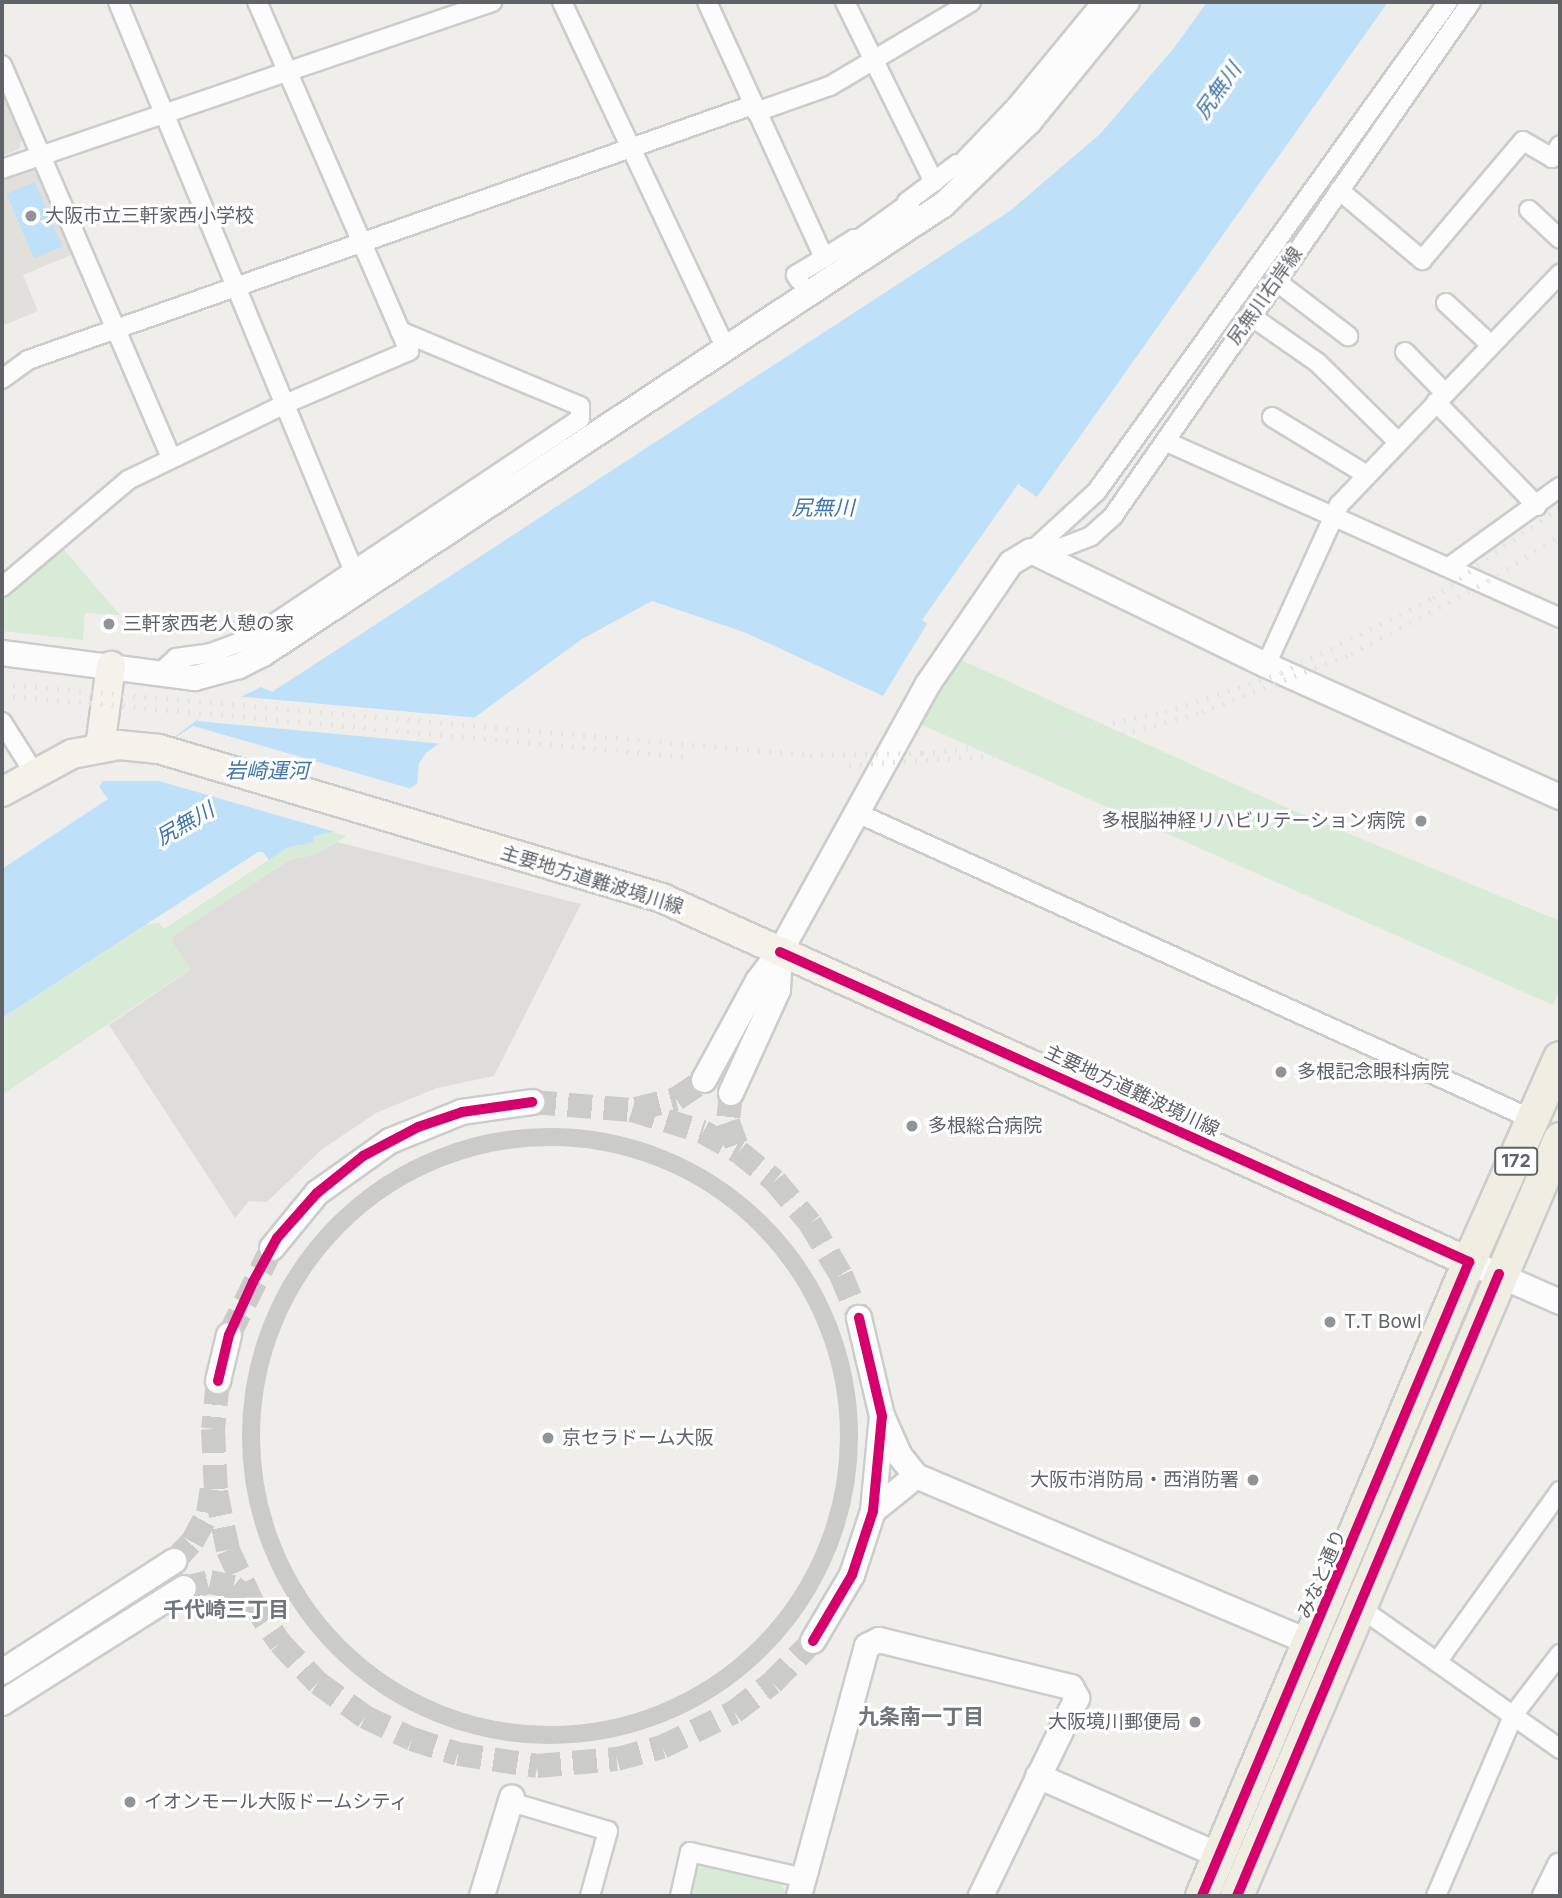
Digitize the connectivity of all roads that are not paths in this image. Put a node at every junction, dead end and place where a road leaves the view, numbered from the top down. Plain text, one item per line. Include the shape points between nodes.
1 (118, 2) edge
2 (257, 2) edge
3 (492, 2) edge
4 (562, 2) edge
5 (707, 2) edge
6 (845, 2) edge
7 (971, 2) edge
8 (1102, 2) edge
9 (1127, 2) edge
10 (1448, 2) edge
11 (1471, 2) edge
12 (870, 60) junction
13 (2, 65) edge
14 (287, 72) junction
15 (754, 108) junction
16 (166, 115) junction
17 (1560, 145) edge
18 (634, 149) junction
19 (41, 155) junction
20 (2, 169) edge
21 (934, 182) junction
22 (1339, 190) junction
23 (1529, 210) dead end
24 (1560, 239) edge
25 (361, 244) junction
26 (829, 266) junction
27 (1560, 274) edge
28 (799, 280) dead end
29 (1276, 281) junction
30 (238, 289) junction
31 (1446, 303) dead end
32 (1251, 316) junction
33 (117, 330) junction
34 (400, 331) junction
35 (1348, 336) dead end
36 (1491, 345) junction
37 (726, 349) junction
38 (1405, 352) dead end
39 (2, 379) edge
40 (1441, 398) junction
41 (285, 404) junction
42 (1272, 417) dead end
43 (1167, 442) junction
44 (1398, 442) junction
45 (171, 457) junction
46 (1367, 475) junction
47 (1560, 487) edge
48 (1537, 506) junction
49 (1335, 514) junction
50 (1031, 551) junction
51 (1448, 567) junction
52 (353, 569) junction
53 (2, 587) edge
54 (1560, 618) edge
55 (2, 653) edge
56 (1266, 665) junction
57 (111, 666) junction
58 (160, 673) junction
59 (2, 722) edge
60 (100, 747) junction
61 (33, 771) junction
62 (2, 792) edge
63 (1560, 797) edge
64 (855, 812) junction
65 (780, 952) junction
66 (1560, 1058) edge
67 (704, 1080) tunnel mouth
68 (731, 1093) tunnel mouth
69 (532, 1102) tunnel mouth
70 (1534, 1120) junction
71 (1560, 1139) edge
72 (272, 1248) tunnel mouth
73 (1469, 1262) junction
74 (1499, 1274) junction
75 (1560, 1302) edge
76 (859, 1318) tunnel mouth
77 (229, 1335) tunnel mouth
78 (218, 1381) tunnel mouth
79 (882, 1416) junction
80 (916, 1476) junction
81 (1560, 1491) edge
82 (873, 1511) junction
83 (174, 1561) tunnel mouth
84 (184, 1588) tunnel mouth
85 (1359, 1607) junction
86 (813, 1641) tunnel mouth
87 (1312, 1643) junction
88 (1560, 1654) edge
89 (1437, 1662) junction
90 (2, 1672) edge
91 (2, 1703) edge
92 (1514, 1714) junction
93 (1560, 1749) edge
94 (1038, 1776) junction
95 (512, 1800) joint
96 (1220, 1856) junction
97 (1560, 1865) edge
98 (801, 1887) edge
99 (482, 1896) edge
100 (590, 1896) edge
101 (680, 1896) edge
102 (981, 1896) edge
103 (1202, 1896) edge
104 (1237, 1896) edge
105 (1436, 1896) edge
106 (1545, 1896) edge

1 - 16 street
2 - 14 street
3 - 14 street
4 - 18 street
5 - 15 street
6 - 12 street
7 - 12 street
8 - 21 street via 1017,106 960,167
9 - 26 street via 984,170 943,205
10 - 50 street, 尻無川右岸線 via 1081,509
11 - 22 street, 尻無川右岸線
12 - 15 street via 830,86
12 - 21 street
13 - 19 street
14 - 16 street
14 - 25 street
15 - 18 street
15 - 26 street
16 - 19 street
16 - 30 street
17 - 22 street via 1552,158 1523,141 1422,260
18 - 25 street
18 - 37 street
19 - 20 street
19 - 33 street
21 - 26 street
22 - 29 street, 尻無川右岸線
23 - 24 street
25 - 30 street
25 - 34 street
26 - 28 street via 796,275
26 - 37 street
27 - 36 street
29 - 32 street, 尻無川右岸線
29 - 35 street
30 - 33 street
30 - 41 street
31 - 36 street
32 - 43 street, 尻無川右岸線
32 - 44 street via 1317,362
33 - 39 street via 28,360
33 - 45 street
34 - 41 street via 409,351
34 - 52 street via 580,406 580,419
36 - 40 street
37 - 58 street via 263,654 195,678
38 - 40 street
40 - 44 street
40 - 48 street
41 - 45 street
41 - 52 street
42 - 46 street
43 - 49 street
43 - 50 street, 尻無川右岸線 via 1113,516 1091,536 1063,547
44 - 46 street
45 - 53 street via 128,480
46 - 49 street
47 - 48 street
48 - 51 street
49 - 51 street
49 - 56 street
50 - 56 street
50 - 64 street via 1011,564 962,631
51 - 54 street
52 - 58 street via 254,637 211,653 176,658
55 - 57 street
56 - 63 street
57 - 58 street
57 - 60 main road
59 - 61 street
60 - 61 main road, 主要地方道難波境川線
60 - 65 main road, 主要地方道難波境川線 via 159,749 662,898
61 - 62 main road, 主要地方道難波境川線
64 - 65 street
64 - 70 street
65 - 67 street via 758,981
65 - 68 street via 778,990
65 - 73 main road, 主要地方道難波境川線
66 - 70 highway, みなと通り / 172
69 - 72 street via 462,1112 390,1141 317,1193
70 - 73 highway, みなと通り / 172
71 - 74 highway, 172
73 - 74 street
73 - 87 highway, みなと通り / 172
74 - 75 street
74 - 85 highway, 172
76 - 79 street
77 - 78 street
79 - 80 street via 900,1456
79 - 82 street
80 - 82 street
80 - 87 street
81 - 89 street
82 - 86 street via 852,1575
83 - 90 street
84 - 91 street
85 - 89 street
85 - 104 highway, 172
87 - 96 highway, みなと通り / 172
88 - 92 street
89 - 92 street
92 - 93 street
92 - 105 street
94 - 96 street
94 - 98 street via 1077,1698 1071,1687 878,1640 867,1646
94 - 102 street
95 - 99 street
95 - 100 street via 608,1831
96 - 103 highway, みなと通り / 172
97 - 106 street
98 - 101 street via 690,1852

